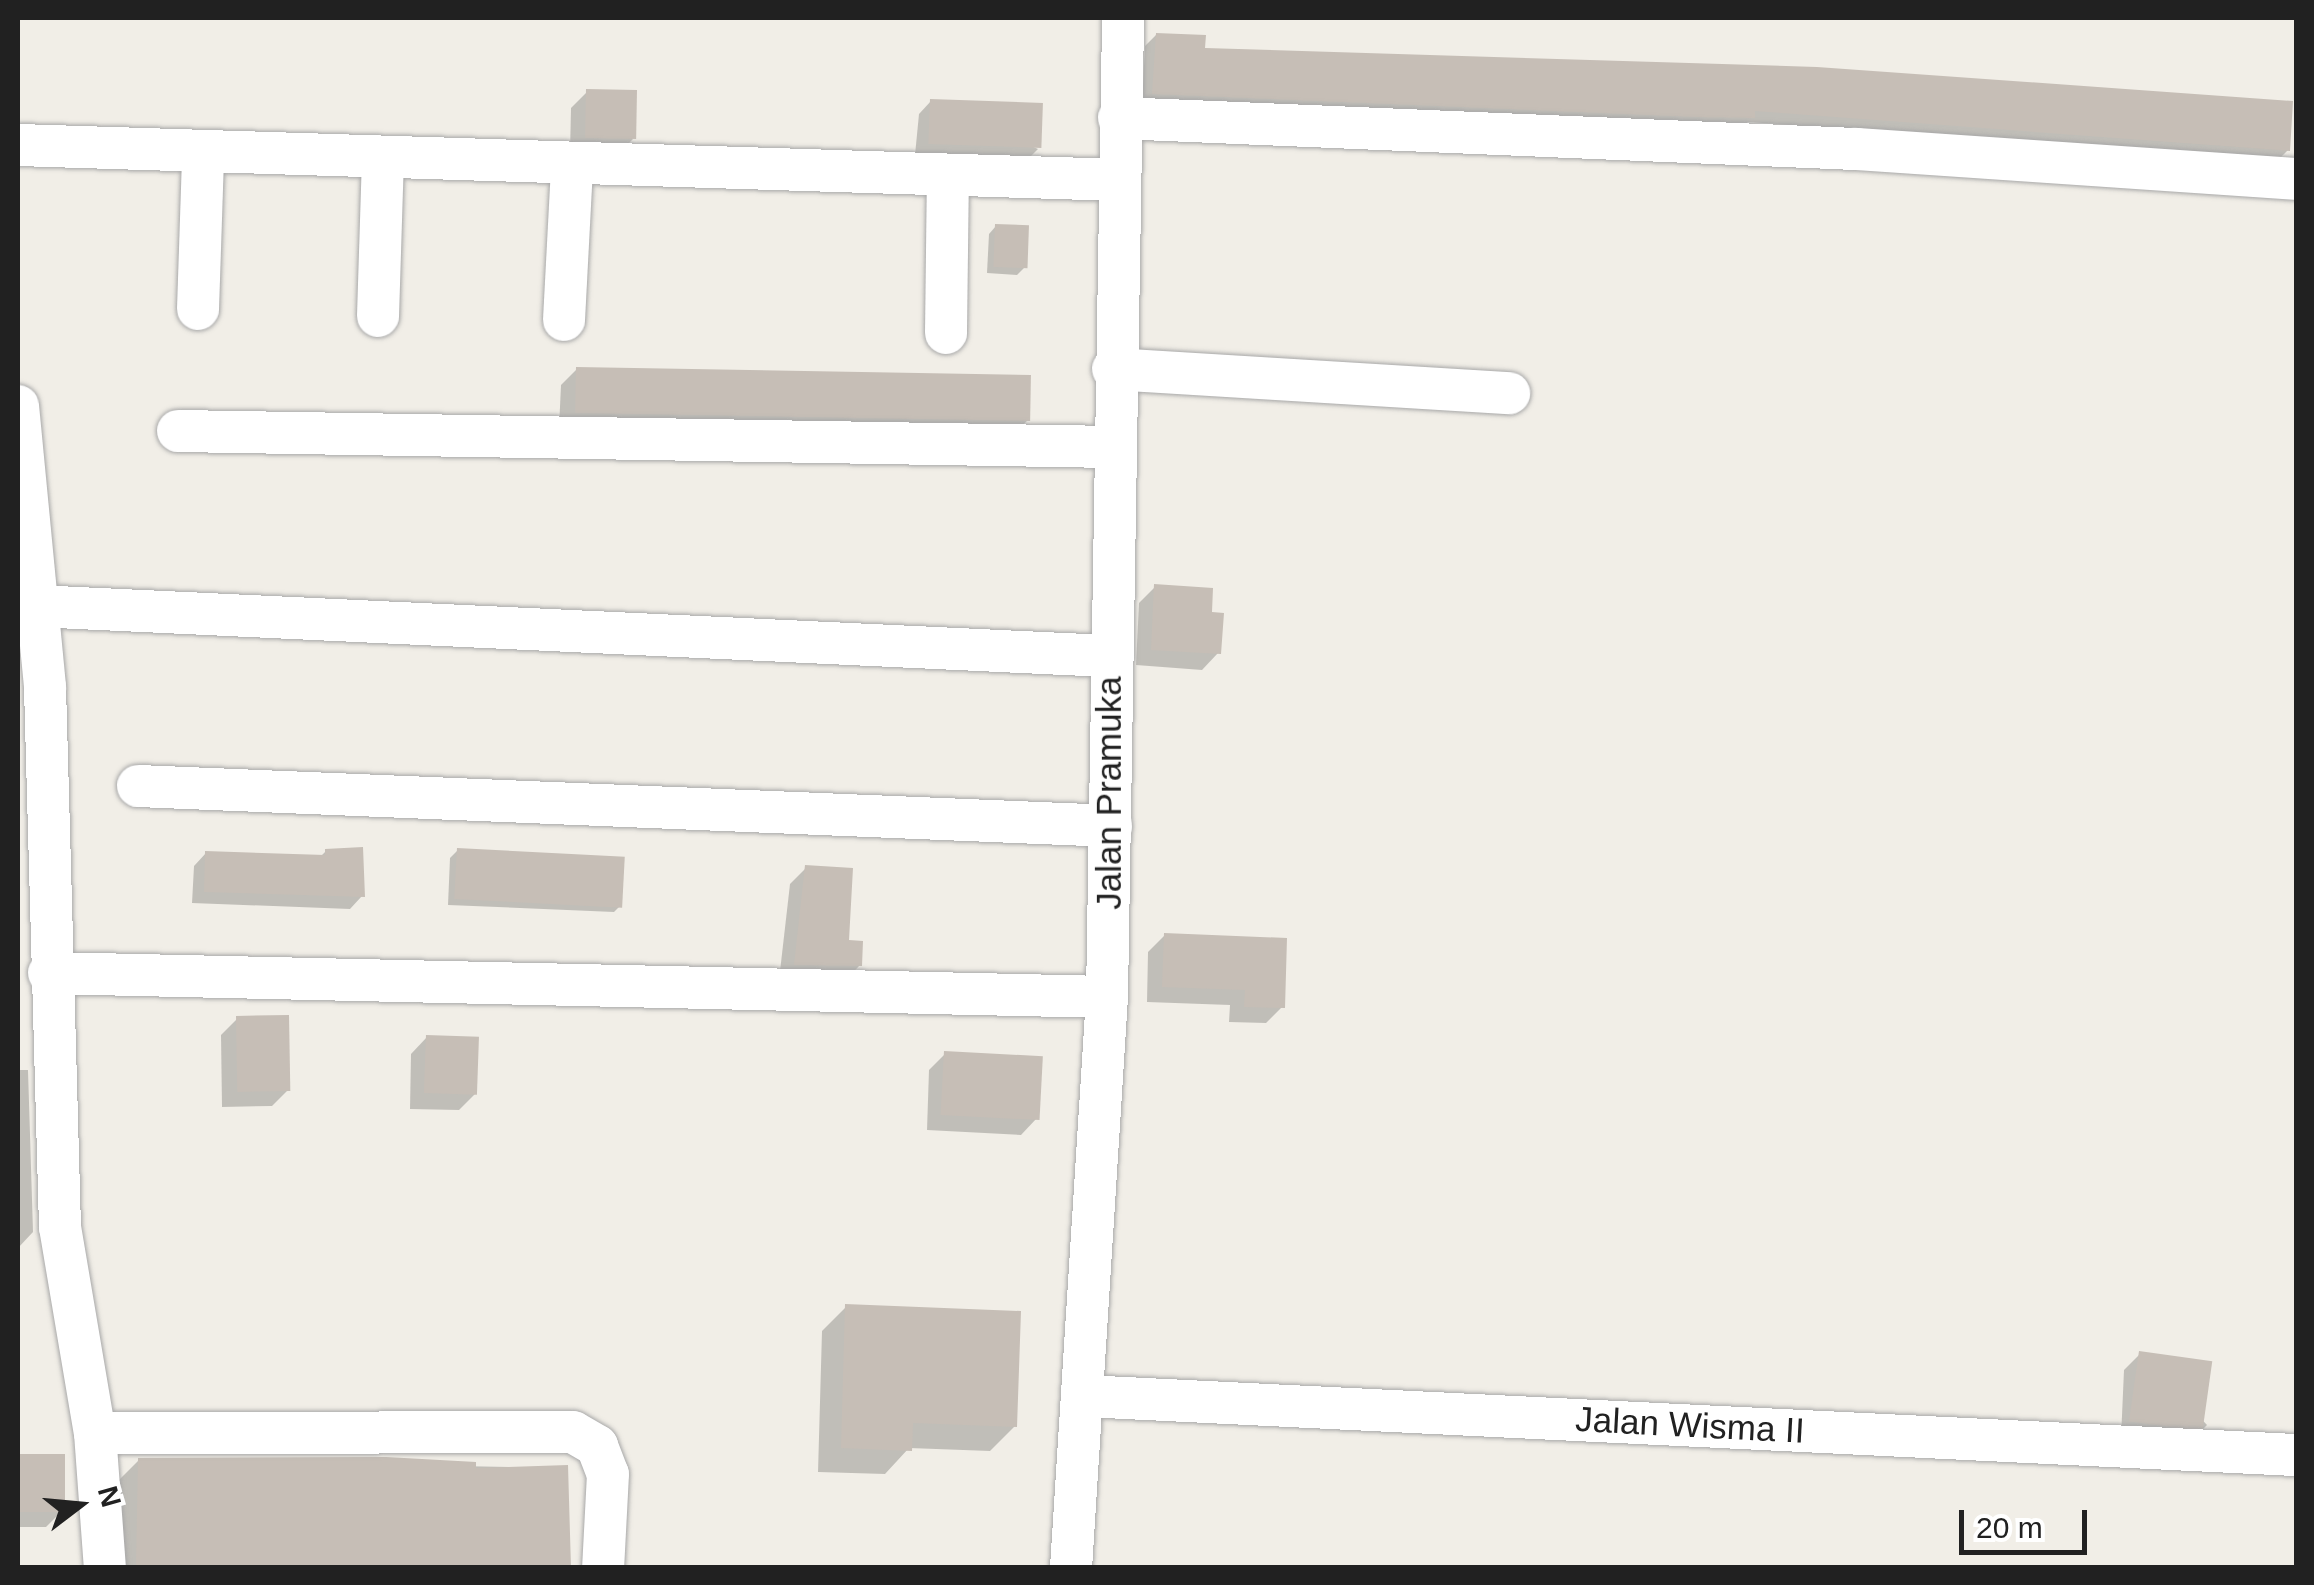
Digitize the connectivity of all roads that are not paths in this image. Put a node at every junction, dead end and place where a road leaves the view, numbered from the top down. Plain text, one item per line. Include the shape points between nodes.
1 (1123, 18) edge
2 (1119, 118) junction
3 (18, 145) edge
4 (203, 155) junction
5 (383, 159) junction
6 (572, 164) junction
7 (948, 175) junction
8 (2296, 178) edge
9 (1116, 180) junction
10 (198, 308) dead end
11 (378, 316) dead end
12 (564, 320) dead end
13 (946, 332) dead end
14 (1113, 369) junction
15 (1509, 393) dead end
16 (18, 406) edge
17 (178, 431) dead end
18 (1112, 447) junction
19 (35, 606) junction
20 (1109, 656) junction
21 (31, 689) edge
22 (138, 786) dead end
23 (1111, 826) junction
24 (49, 973) junction
25 (1107, 997) junction
26 (1084, 1396) junction
27 (96, 1433) junction
28 (2296, 1455) edge
29 (104, 1568) edge
30 (602, 1568) edge
31 (1072, 1568) edge

1 - 2 street, Jalan Pramuka
2 - 8 street via 1856,149
2 - 9 street, Jalan Pramuka
3 - 4 street
4 - 5 street
4 - 10 street
5 - 6 street
5 - 11 street
6 - 7 street
6 - 12 street
7 - 9 street
7 - 13 street
9 - 14 street, Jalan Pramuka
14 - 15 street
14 - 18 street, Jalan Pramuka
16 - 19 street
17 - 18 street
18 - 20 street, Jalan Pramuka
19 - 20 street
19 - 21 street
20 - 23 street, Jalan Pramuka
21 - 24 street
22 - 23 street
23 - 25 street, Jalan Pramuka
24 - 25 street
24 - 27 street via 60,1228
25 - 26 street, Jalan Pramuka
26 - 28 street, Jalan Wisma II
26 - 31 street, Jalan Pramuka
27 - 29 street
27 - 30 street via 573,1432 597,1446 608,1474

